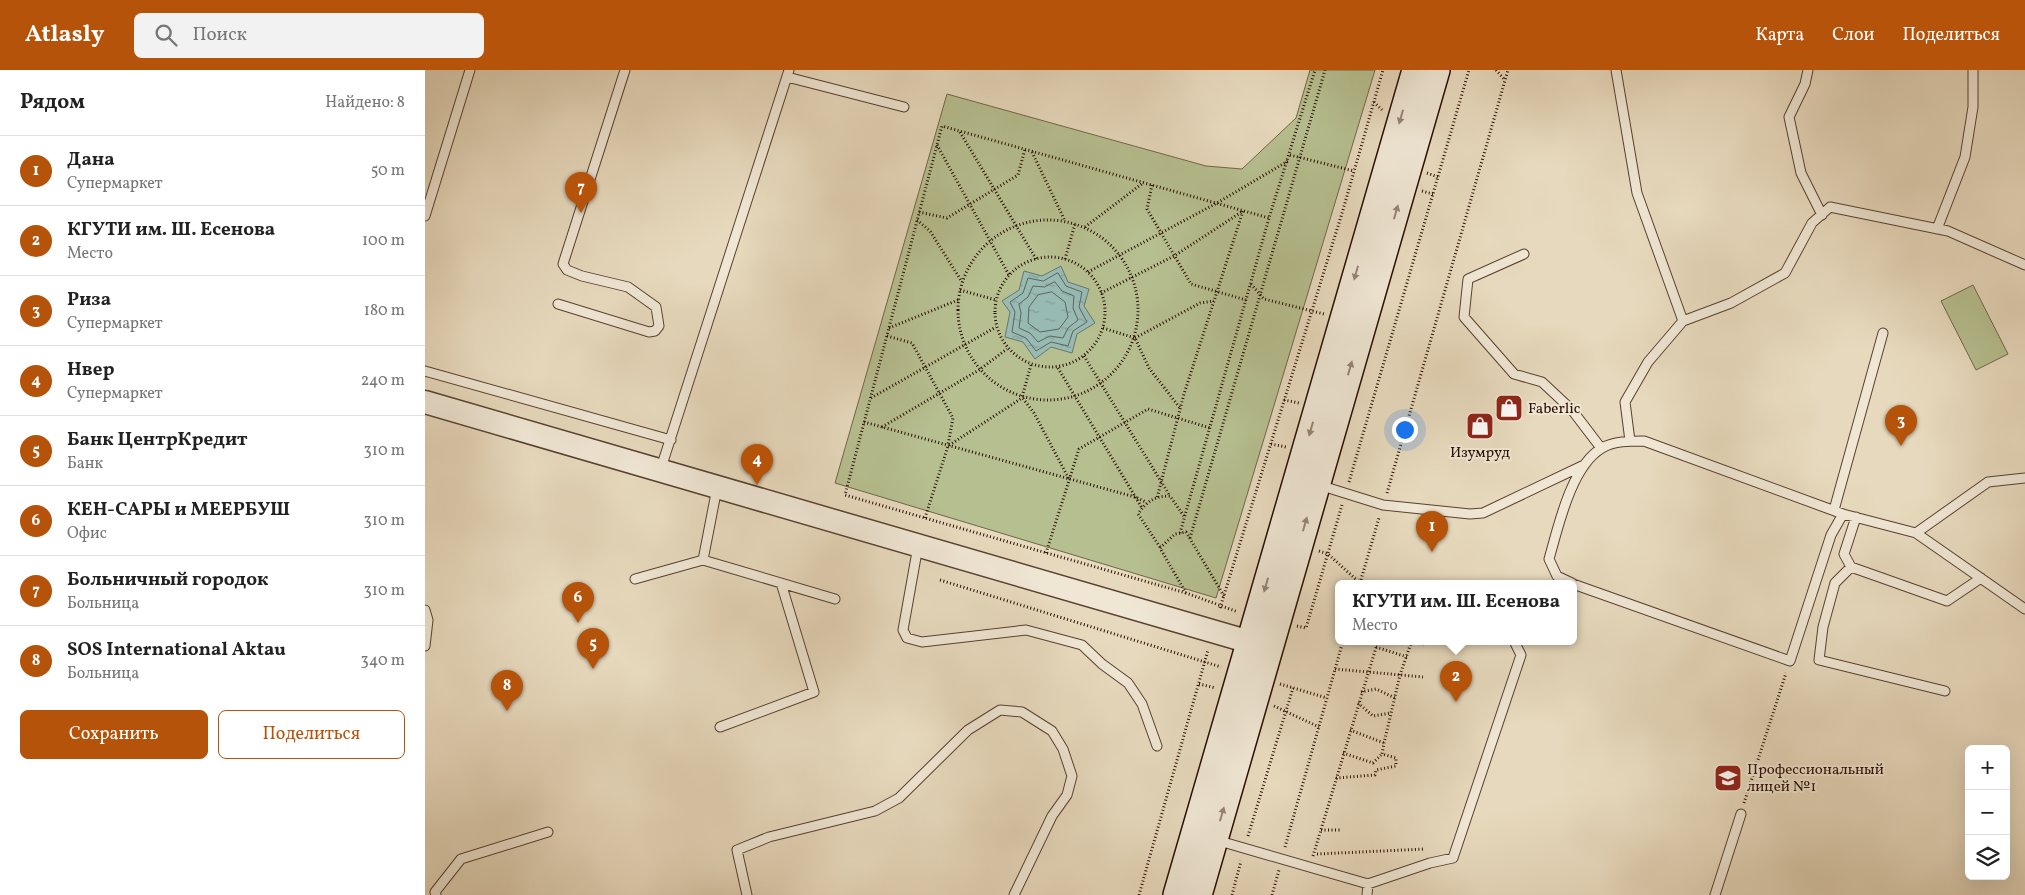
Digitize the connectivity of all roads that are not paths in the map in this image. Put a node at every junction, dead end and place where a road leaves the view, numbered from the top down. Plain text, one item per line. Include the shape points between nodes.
1 (470, 70) edge
2 (625, 70) edge
3 (1415, 70) edge
4 (1437, 70) edge
5 (1616, 70) edge
6 (1808, 70) edge
7 (1973, 70) edge
8 (788, 74) edge
9 (904, 107) dead end
10 (1822, 215) junction
11 (425, 216) edge
12 (1937, 229) junction
13 (1524, 254) dead end
14 (2025, 265) edge
15 (558, 304) dead end
16 (1683, 321) junction
17 (1883, 333) dead end
18 (425, 371) edge
19 (425, 402) edge
20 (671, 440) junction
21 (1630, 441) junction
22 (1601, 448) junction
23 (1584, 465) junction
24 (660, 471) junction
25 (2025, 478) edge
26 (1307, 481) junction
27 (717, 488) junction
28 (1838, 512) junction
29 (1856, 517) junction
30 (1916, 533) junction
31 (918, 546) junction
32 (703, 560) junction
33 (1851, 567) junction
34 (1981, 578) junction
35 (635, 579) dead end
36 (1565, 580) edge
37 (781, 583) junction
38 (1577, 585) edge
39 (835, 600) dead end
40 (2025, 609) edge
41 (425, 610) edge
42 (1260, 645) junction
43 (1516, 645) edge
44 (425, 646) edge
45 (1945, 691) dead end
46 (719, 728) dead end
47 (1157, 746) dead end
48 (1741, 814) road end
49 (548, 832) dead end
50 (1205, 837) junction
51 (1368, 884) junction
52 (435, 895) edge
53 (747, 895) edge
54 (1014, 895) edge
55 (1176, 895) edge
56 (1199, 895) edge
57 (1367, 895) edge
58 (1715, 895) edge

1 - 11 lane
2 - 15 lane via 563,264 567,270 582,276 628,286 656,307 659,326 651,332
3 -> 26 main road
26 -> 4 main road
5 - 16 lane via 1637,193
6 - 10 lane via 1789,117 1801,173
7 - 12 lane via 1973,108 1965,157
8 - 9 lane
8 - 20 lane
10 - 12 lane via 1830,207
10 - 16 lane via 1813,223 1785,273 1731,303
12 - 14 lane
13 - 22 lane via 1468,279 1464,317 1514,374 1541,382 1571,410
16 - 21 lane via 1648,362 1625,402
17 - 28 lane
18 - 20 lane
19 - 24 street
20 - 24 lane
21 - 22 lane
21 - 28 lane via 1644,441
22 - 23 lane
23 - 26 lane via 1483,513 1470,514 1383,505
23 - 36 lane via 1567,500 1549,559 1557,576
24 - 27 street
25 - 30 lane via 1988,482
26 - 42 main road
27 - 31 street
27 - 32 lane
28 - 29 lane
28 - 38 lane via 1790,661
29 - 30 lane
29 - 33 lane via 1844,554
30 - 34 lane
31 - 42 street
31 - 47 lane via 903,630 907,638 922,642 1025,630 1082,645 1128,683 1142,704
32 - 35 lane
32 - 37 lane
33 - 34 lane via 1947,601
33 - 45 lane via 1835,583 1823,627 1819,660
34 - 40 lane
37 - 39 lane
37 - 46 lane via 814,692
41 - 44 lane via 428,620
42 - 50 main road
43 - 51 lane via 1521,655 1453,858
48 - 58 lane
49 - 52 lane via 461,859
50 - 51 lane
50 - 55 main road
50 - 56 main road
51 - 57 lane
53 - 54 lane via 737,850 769,837 875,811 899,798 968,730 1000,710 1022,712 1052,731 1063,749 1072,776 1067,795 1052,816

